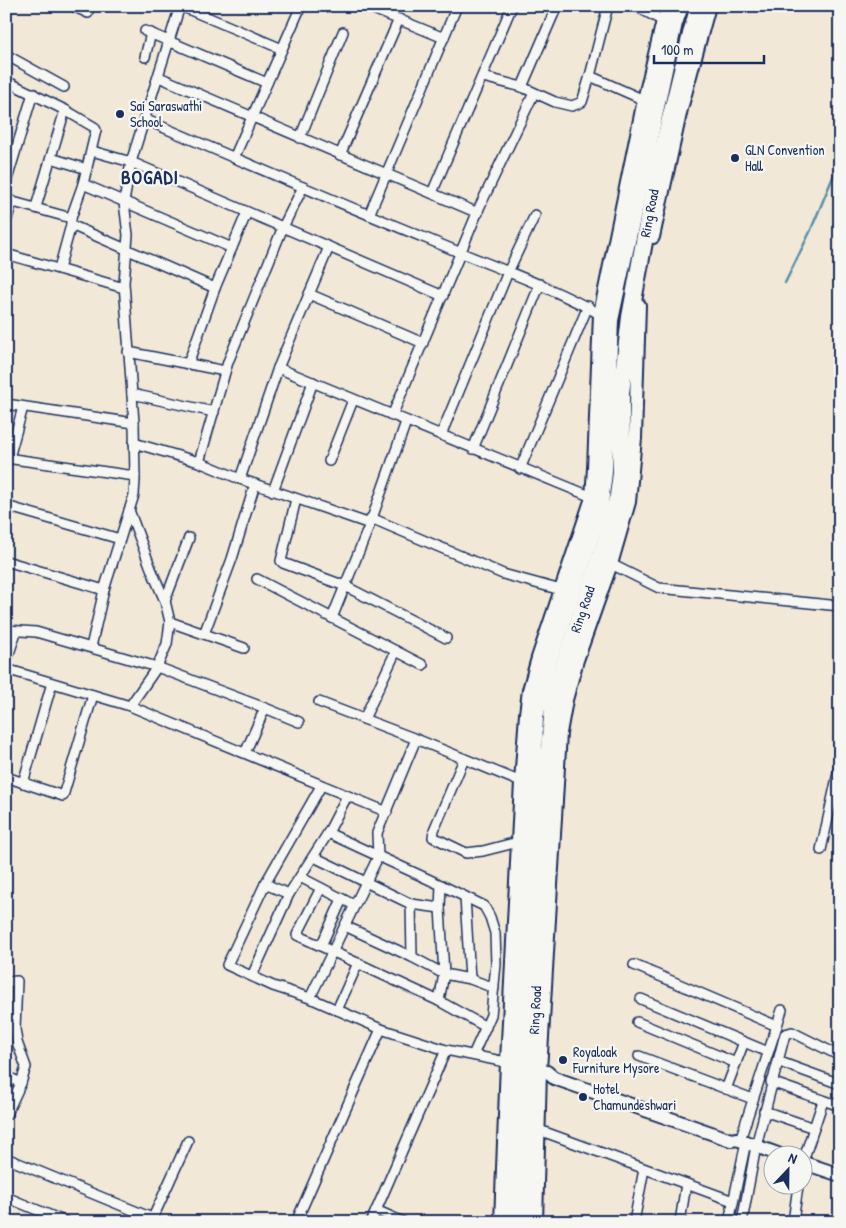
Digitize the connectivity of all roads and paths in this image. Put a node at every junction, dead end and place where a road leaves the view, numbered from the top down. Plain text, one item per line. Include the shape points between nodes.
1 (72, 6) edge
2 (180, 6) edge
3 (301, 6) edge
4 (366, 6) edge
5 (457, 6) edge
6 (512, 6) edge
7 (557, 6) edge
8 (608, 6) edge
9 (636, 6) edge
10 (669, 6) edge
11 (680, 6) edge
12 (703, 10) edge
13 (88, 13) dead end
14 (399, 20) junction
15 (663, 21) junction
16 (342, 32) dead end
17 (444, 38) junction
18 (170, 40) junction
19 (282, 49) junction
20 (7, 57) edge
21 (145, 57) dead end
22 (483, 76) junction
23 (590, 76) junction
24 (159, 77) junction
25 (6, 81) edge
26 (267, 83) junction
27 (64, 87) dead end
28 (522, 87) junction
29 (33, 93) junction
30 (534, 93) junction
31 (644, 100) junction
32 (65, 110) junction
33 (251, 117) junction
34 (144, 120) junction
35 (300, 138) junction
36 (92, 151) junction
37 (340, 155) junction
38 (51, 158) junction
39 (234, 158) junction
40 (131, 162) junction
41 (87, 169) junction
42 (387, 175) junction
43 (6, 183) edge
44 (83, 184) junction
45 (303, 187) junction
46 (432, 193) junction
47 (9, 200) edge
48 (124, 202) junction
49 (36, 208) junction
50 (247, 212) junction
51 (478, 213) junction
52 (369, 215) junction
53 (536, 215) dead end
54 (6, 222) edge
55 (71, 222) junction
56 (283, 227) junction
57 (329, 247) junction
58 (232, 248) junction
59 (127, 250) junction
60 (460, 253) junction
61 (6, 254) edge
62 (59, 269) junction
63 (508, 272) junction
64 (540, 284) junction
65 (124, 288) junction
66 (215, 288) junction
67 (309, 294) junction
68 (442, 296) junction
69 (588, 306) junction
70 (605, 317) junction
71 (422, 343) junction
72 (128, 352) junction
73 (188, 364) junction
74 (278, 368) junction
75 (225, 371) junction
76 (313, 382) junction
77 (132, 394) junction
78 (353, 400) junction
79 (6, 404) edge
80 (23, 407) junction
81 (214, 412) junction
82 (392, 416) junction
83 (406, 422) junction
84 (134, 423) junction
85 (440, 435) junction
86 (134, 443) junction
87 (473, 449) junction
88 (8, 458) edge
89 (329, 461) dead end
90 (199, 462) junction
91 (520, 469) junction
92 (135, 476) junction
93 (240, 479) junction
94 (255, 484) junction
95 (273, 491) junction
96 (296, 499) junction
97 (596, 499) junction
98 (6, 506) edge
99 (129, 510) junction
100 (370, 521) junction
101 (188, 538) dead end
102 (120, 539) junction
103 (6, 561) edge
104 (605, 561) junction
105 (257, 579) dead end
106 (345, 586) junction
107 (104, 590) junction
108 (561, 590) junction
109 (165, 601) junction
110 (840, 606) edge
111 (332, 618) junction
112 (170, 622) junction
113 (11, 631) edge
114 (204, 634) junction
115 (446, 638) dead end
116 (91, 647) junction
117 (244, 648) dead end
118 (396, 651) junction
119 (6, 663) edge
120 (422, 665) dead end
121 (157, 667) junction
122 (6, 669) edge
123 (52, 683) junction
124 (92, 695) junction
125 (319, 702) dead end
126 (130, 706) junction
127 (265, 708) junction
128 (364, 719) junction
129 (299, 722) dead end
130 (416, 739) junction
131 (245, 753) junction
132 (464, 759) junction
133 (840, 764) edge
134 (6, 777) edge
135 (520, 782) junction
136 (23, 783) junction
137 (321, 786) junction
138 (347, 796) junction
139 (387, 812) junction
140 (328, 834) junction
141 (518, 842) junction
142 (821, 850) dead end
143 (314, 857) junction
144 (378, 857) junction
145 (300, 877) junction
146 (366, 882) junction
147 (265, 884) junction
148 (441, 885) junction
149 (321, 888) junction
150 (289, 894) junction
151 (465, 897) junction
152 (342, 900) junction
153 (411, 904) junction
154 (354, 905) junction
155 (440, 908) junction
156 (345, 926) junction
157 (322, 946) junction
158 (332, 950) junction
159 (412, 957) junction
160 (358, 963) junction
161 (634, 964) dead end
162 (444, 974) junction
163 (252, 976) junction
164 (470, 979) junction
165 (6, 982) edge
166 (494, 988) junction
167 (310, 998) junction
168 (641, 999) dead end
169 (439, 1001) junction
170 (337, 1010) junction
171 (782, 1010) dead end
172 (637, 1022) dead end
173 (777, 1026) junction
174 (486, 1027) junction
175 (380, 1029) junction
176 (11, 1035) edge
177 (744, 1042) junction
178 (446, 1050) junction
179 (768, 1052) junction
180 (473, 1055) junction
181 (639, 1056) dead end
182 (840, 1056) edge
183 (777, 1061) junction
184 (736, 1063) junction
185 (528, 1068) junction
186 (6, 1076) edge
187 (771, 1082) junction
188 (21, 1083) junction
189 (840, 1084) edge
190 (726, 1088) junction
191 (753, 1099) junction
192 (823, 1101) junction
193 (840, 1106) edge
194 (764, 1112) junction
195 (6, 1115) edge
196 (814, 1128) junction
197 (539, 1130) junction
198 (188, 1141) dead end
199 (745, 1142) junction
200 (808, 1146) edge
201 (764, 1149) edge
202 (6, 1158) edge
203 (814, 1166) edge
204 (644, 1169) junction
205 (840, 1175) edge
206 (686, 1184) junction
207 (797, 1196) edge
208 (6, 1198) edge
209 (733, 1201) junction
210 (376, 1210) junction
211 (151, 1220) edge
212 (66, 1222) edge
213 (296, 1222) edge
214 (371, 1222) edge
215 (403, 1222) edge
216 (501, 1222) edge
217 (511, 1222) edge
218 (526, 1222) edge
219 (536, 1222) edge
220 (634, 1222) edge
221 (680, 1222) edge
222 (729, 1222) edge
223 (742, 1222) edge
224 (793, 1222) edge

1 - 13 street
2 - 18 street
2 - 19 street
3 - 19 street
4 - 14 street
5 - 17 street
6 - 22 street
7 - 28 street
8 - 23 street
9 - 15 street
10 - 15 street
11 - 70 highway, Ring Road
12 - 104 highway, Ring Road via 657,172 630,317 621,392 621,473
14 - 17 street
14 - 37 street
15 - 31 street
16 - 35 street
17 - 42 street
18 - 21 street via 148,32
18 - 24 street
18 - 26 street
19 - 26 street
20 - 27 street
22 - 28 street
22 - 46 street
23 - 30 street via 582,102 572,106
23 - 31 street
24 - 33 street
24 - 34 street
25 - 29 street
26 - 33 street
28 - 30 street
29 - 32 street
29 - 43 street
30 - 51 street
31 - 70 street
32 - 36 street via 94,128 96,135
32 - 38 street
33 - 35 street
33 - 39 street
34 - 39 street
34 - 40 street
35 - 37 street
36 - 40 street
36 - 41 street
37 - 42 street
38 - 41 street
38 - 49 street
39 - 45 street
40 - 48 street
40 - 50 street
41 - 44 street
42 - 46 street
42 - 52 street
44 - 48 street
44 - 55 street
45 - 52 street
45 - 56 street
46 - 51 street
47 - 49 street
47 - 54 street
48 - 58 street
48 - 59 street
49 - 55 street
50 - 56 street
50 - 58 street
51 - 60 street
52 - 60 street
53 - 63 street
55 - 59 street
55 - 62 street
56 - 57 street
56 - 75 street
57 - 67 street
57 - 68 street
58 - 66 street
59 - 65 street
59 - 66 street
60 - 63 street
60 - 68 street
61 - 62 street
62 - 65 street
63 - 64 street
63 - 85 street
64 - 69 street
64 - 87 street
65 - 72 street
66 - 73 street
67 - 71 street
67 - 74 street
68 - 71 street
69 - 70 street
69 - 91 street
70 - 97 highway, Ring Road via 604,472
71 - 82 street
72 - 73 street
72 - 77 street
73 - 75 street
74 - 76 street
74 - 93 street
75 - 81 street
76 - 78 street
76 - 95 street
77 - 81 street
77 - 84 street
78 - 82 street
78 - 89 street
79 - 80 street
80 - 84 street
80 - 88 street
81 - 90 street
82 - 83 street
83 - 85 street
83 - 100 street
84 - 86 street
85 - 87 street
86 - 90 street
86 - 92 street
87 - 91 street
88 - 92 street
90 - 93 street
91 - 97 street
92 - 99 street
93 - 94 street
94 - 95 street
94 - 114 street
95 - 96 street
96 - 100 street
96 - 106 street via 281,561
97 - 108 street
97 - 185 highway, Ring Road via 592,533 537,704
98 - 102 street
99 - 102 street
99 - 109 street
100 - 106 street
100 - 108 street via 503,574
101 - 109 street
102 - 107 street
103 - 107 street
104 - 110 street via 659,588
104 - 185 highway, Ring Road via 562,670 553,708
105 - 111 street
106 - 111 street
106 - 115 street
107 - 116 street
108 - 135 street via 529,690
109 - 112 street
111 - 118 street
112 - 114 street
112 - 121 street via 167,644
113 - 116 street via 36,632
113 - 119 street
114 - 117 street
116 - 121 street
118 - 120 street
118 - 128 street
121 - 126 street
121 - 127 street
122 - 123 street
123 - 124 street
123 - 136 street
124 - 126 street
124 - 136 street via 63,796
125 - 128 street
126 - 131 street
127 - 129 street
127 - 131 street
128 - 130 street
130 - 132 street
130 - 139 street
131 - 137 street
132 - 135 street
132 - 141 street via 433,837 466,853
133 - 142 street
134 - 136 street
135 - 141 street
137 - 138 street
137 - 147 street
138 - 139 street
138 - 140 street
139 - 144 street via 377,833
140 - 143 street
140 - 144 street
141 - 185 street
143 - 145 street
143 - 146 street
144 - 146 street
144 - 148 street
145 - 149 street
145 - 150 street
146 - 153 street
146 - 154 street
147 - 150 street
147 - 163 street via 227,965
148 - 151 street
148 - 155 street
149 - 152 street
149 - 157 street via 297,935
150 - 163 street
151 - 164 street
151 - 166 street via 484,906 490,917 496,956
152 - 154 street
152 - 157 street
153 - 155 street
153 - 159 street
154 - 156 street
155 - 162 street
156 - 158 street
156 - 159 street
157 - 158 street
158 - 160 street
158 - 167 street
159 - 162 street
160 - 169 street
160 - 170 street
161 - 173 street
162 - 164 street
162 - 169 street
163 - 167 street
164 - 166 street
165 - 176 street via 17,981
166 - 174 street
167 - 170 street
168 - 177 street
169 - 174 street
170 - 175 street
171 - 173 street
172 - 184 street
173 - 179 street
174 - 180 street
175 - 178 street
175 - 213 street
176 - 188 street via 26,1067
177 - 179 street
177 - 184 street
178 - 180 street
178 - 210 street
179 - 191 street
180 - 185 street
181 - 190 street
182 - 183 street via 792,1032 785,1034
183 - 187 street
183 - 189 street
184 - 190 street
185 - 197 street
185 - 199 street via 721,1137
185 - 216 street
185 - 217 highway, Ring Road
185 - 218 highway, Ring Road
186 - 188 street
187 - 192 street
187 - 194 street
188 - 195 street
190 - 191 street
191 - 199 street
192 - 193 street
192 - 196 street
194 - 196 street
194 - 199 street
196 - 200 street
197 - 204 street
197 - 219 street
198 - 211 street
199 - 201 street
199 - 209 street
199 - 223 street
202 - 211 street
203 - 205 street
204 - 206 street
204 - 220 street
206 - 209 street
206 - 221 street
207 - 224 street
208 - 212 street
209 - 222 street
210 - 214 street
210 - 215 street

